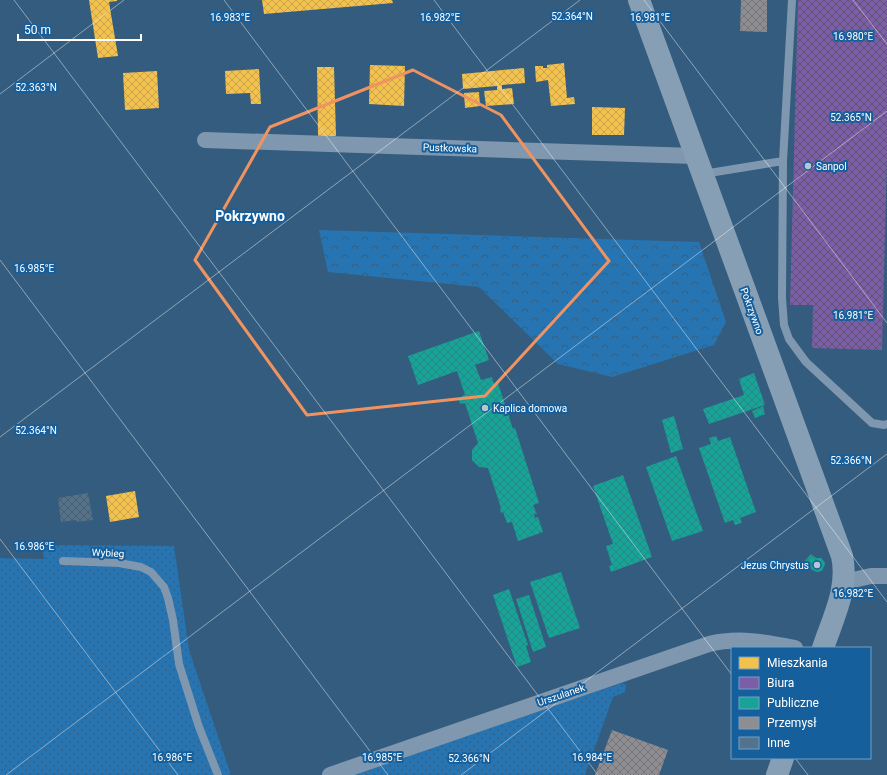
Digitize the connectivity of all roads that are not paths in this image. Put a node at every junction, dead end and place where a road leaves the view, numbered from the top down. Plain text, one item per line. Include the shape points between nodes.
1 (639, 0) edge
2 (792, 0) edge
3 (205, 140) dead end
4 (783, 161) junction
5 (699, 165) junction
6 (887, 424) edge
7 (63, 561) dead end
8 (887, 576) edge
9 (844, 582) junction
10 (789, 647) edge
11 (823, 647) edge
12 (783, 759) edge
13 (218, 775) edge
14 (330, 775) edge
15 (777, 775) edge

1 - 5 street, Pokrzywno
2 - 4 lane
3 - 5 street, Pustkowska
4 - 5 lane
4 - 6 lane via 782,298 784,325 789,339 806,362 872,423
5 - 9 street, Pokrzywno via 842,556
7 - 13 lane, Wybieg via 131,564 151,572 164,587 179,664 199,727
8 - 9 street via 871,576
9 - 11 street, Pokrzywno
10 - 14 street, Urszulanek via 741,640 709,644
12 - 15 street

